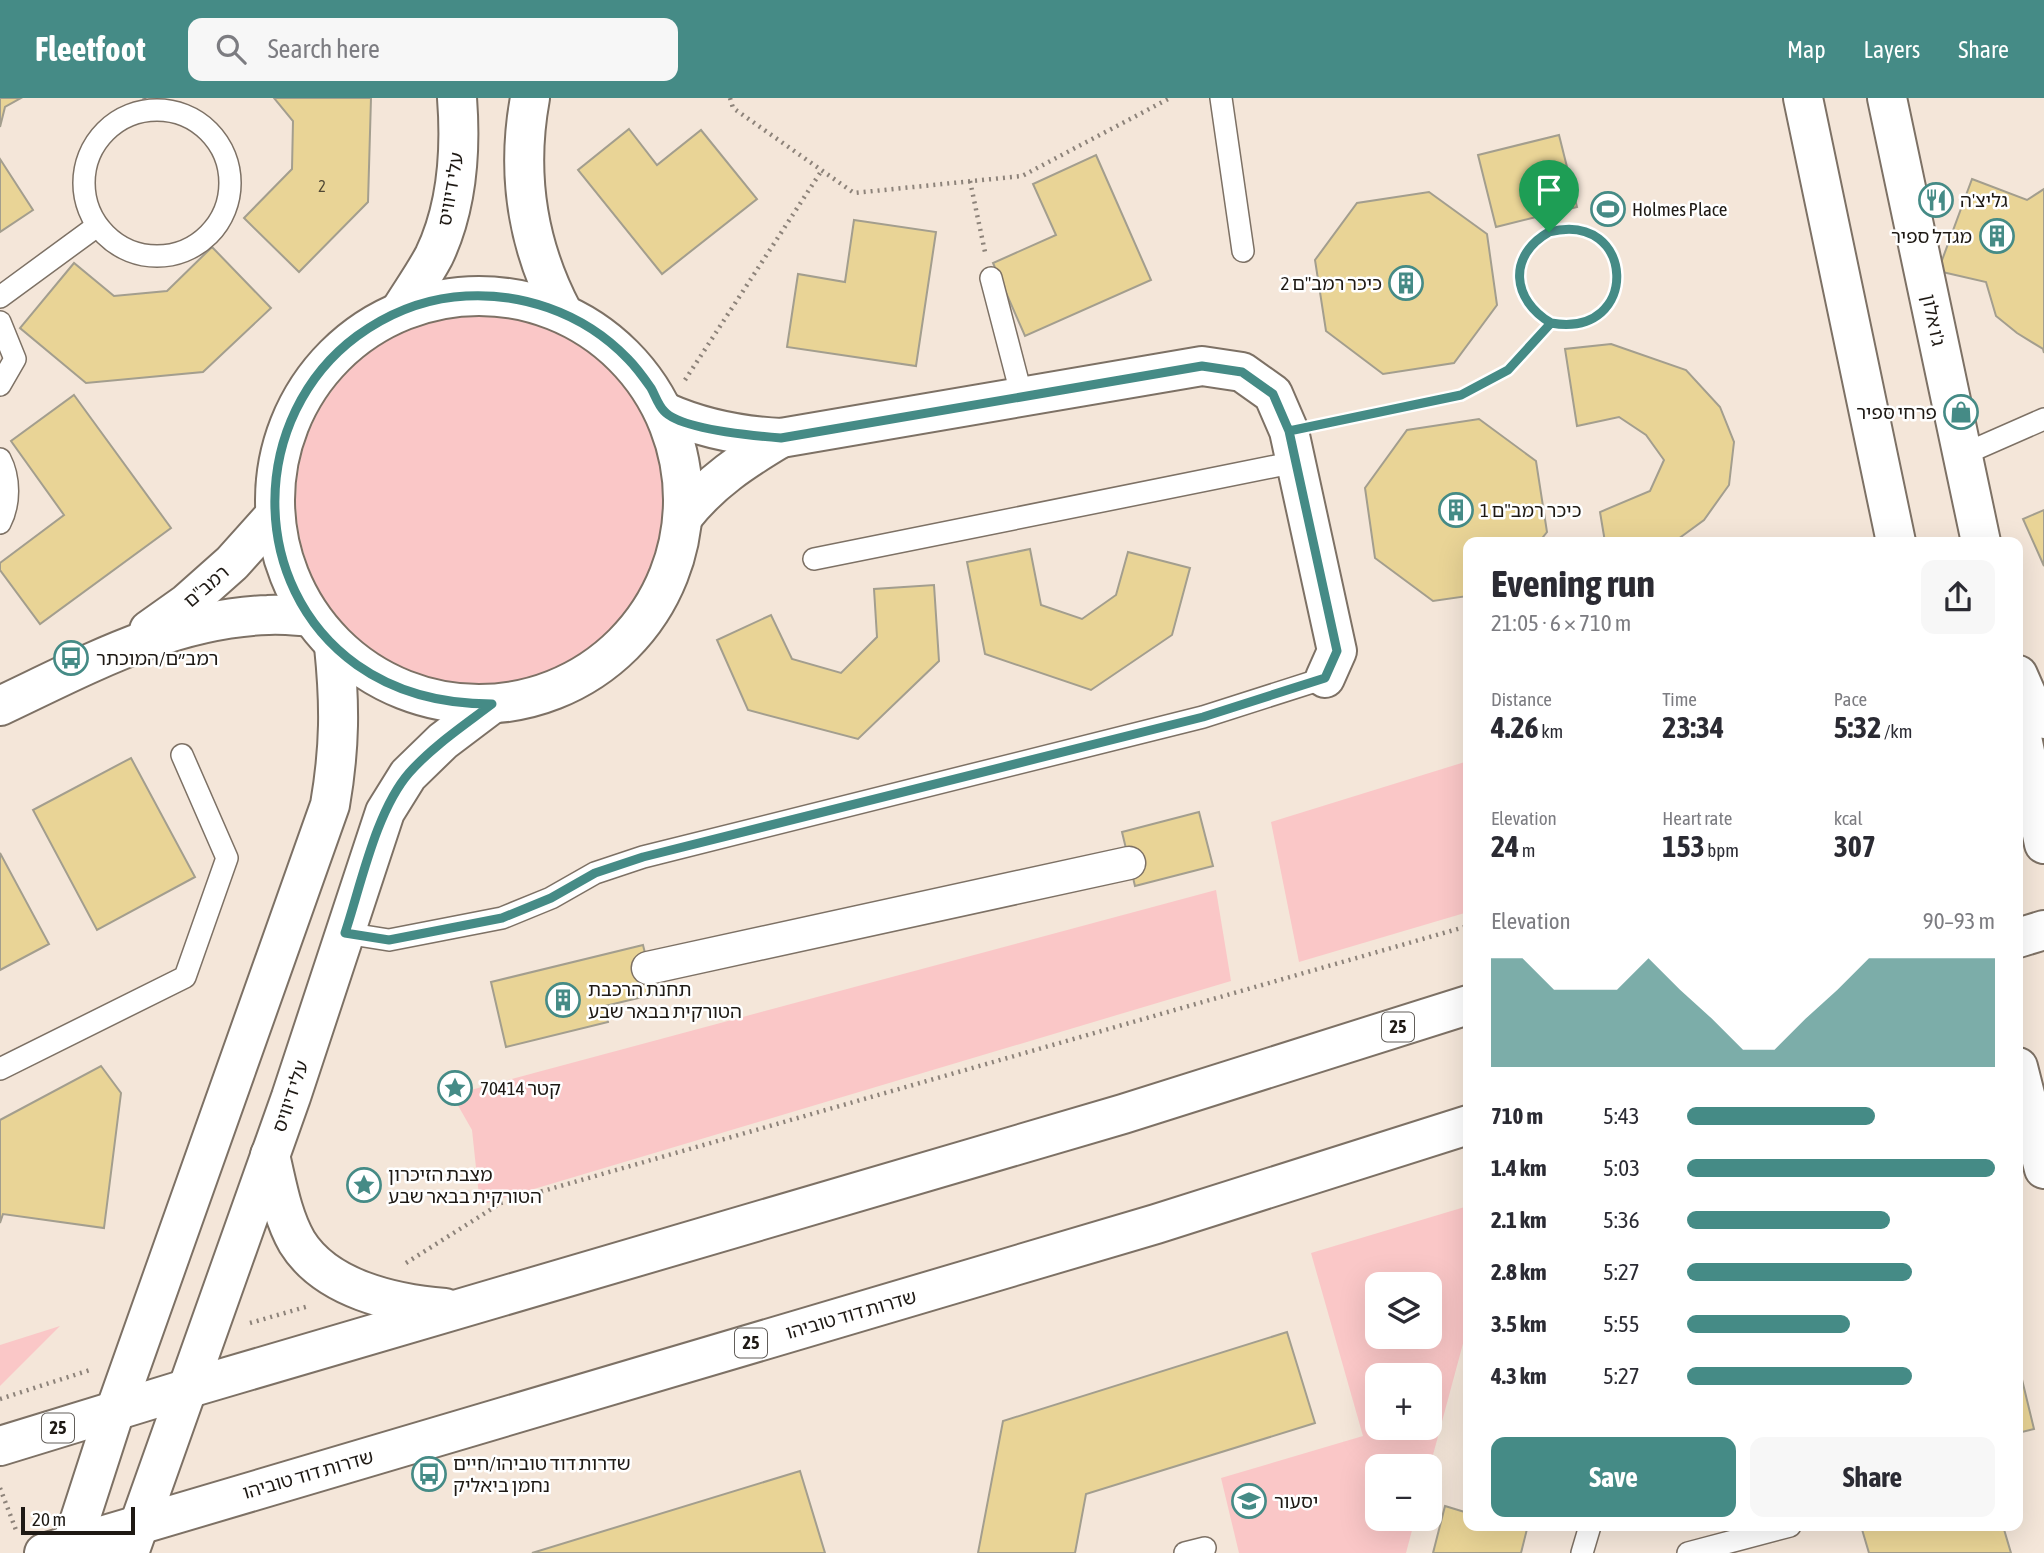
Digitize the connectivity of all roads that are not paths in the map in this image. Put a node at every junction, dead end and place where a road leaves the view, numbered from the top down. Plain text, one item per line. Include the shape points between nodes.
1 (457, 98) edge
2 (530, 98) edge
3 (1220, 98) edge
4 (1803, 98) edge
5 (1887, 98) edge
6 (1903, 98) edge
7 (146, 104) edge
8 (1898, 147) junction
9 (97, 226) junction
10 (1243, 251) dead end
11 (990, 278) road end
12 (0, 297) edge
13 (400, 311) junction
14 (563, 313) junction
15 (0, 322) edge
16 (0, 385) edge
17 (1023, 397) junction
18 (665, 412) junction
19 (2044, 419) edge
20 (781, 438) junction
21 (1292, 446) junction
22 (1962, 455) junction
23 (0, 459) edge
24 (275, 515) junction
25 (683, 517) junction
26 (0, 523) edge
27 (1895, 537) edge
28 (1980, 537) edge
29 (814, 559) dead end
30 (323, 631) junction
31 (127, 646) junction
32 (1325, 678) joint
33 (2023, 686) edge
34 (492, 704) junction
35 (0, 706) edge
36 (2044, 719) edge
37 (2023, 747) edge
38 (182, 755) dead end
39 (2036, 821) edge
40 (1129, 863) dead end
41 (2044, 930) edge
42 (345, 933) junction
43 (2023, 936) edge
44 (648, 968) dead end
45 (1463, 1006) edge
46 (0, 1069) edge
47 (2023, 1091) edge
48 (1463, 1127) edge
49 (2033, 1140) edge
50 (271, 1155) junction
51 (461, 1309) junction
52 (186, 1389) junction
53 (116, 1411) junction
54 (0, 1446) edge
55 (1589, 1531) edge
56 (1771, 1531) edge
57 (134, 1538) edge
58 (51, 1548) edge
59 (1582, 1553) edge
60 (1688, 1553) edge

1 - 13 main road, עלי דיוויס via 459,135 447,220 433,256
2 - 14 main road via 524,184 530,231
3 - 10 lane
4 - 27 main road
5 - 8 main road, ג'ו אלון
6 - 8 main road
7 - 9 lane via 102,134 89,155 84,192
7 - 9 lane via 197,122 216,139 227,162 230,187 224,211 210,233 190,248 164,255 139,254 116,244
8 - 22 main road, ג'ו אלון
9 - 12 lane
11 - 17 lane
13 - 14 main road via 478,295 527,301
13 - 24 main road via 344,346 307,389 281,447
14 - 18 main road via 629,359
15 - 16 lane via 15,359
17 - 20 main road
17 - 21 main road via 1202,366 1242,372 1273,394
18 - 20 main road via 740,436
18 - 25 main road via 683,475
19 - 22 lane
20 - 25 main road via 720,478
21 - 29 lane
21 - 32 main road via 1337,651
22 - 28 main road, ג'ו אלון
23 - 26 lane via 8,494
24 - 30 main road via 290,579
24 - 31 main road, רמב"ם via 187,603
25 - 34 main road via 671,572 656,602 614,654 557,689
30 - 31 main road, רמב"ם via 270,614 192,626
30 - 34 main road via 372,674 409,692 464,704
30 - 53 main road via 339,700 338,758 330,805
31 - 35 main road, רמב"ם
32 - 42 lane via 1203,717 643,857 595,873 502,918 389,940
33 - 36 main road via 2032,707
34 - 42 main road, עלי דיוויס via 443,741 402,784 385,812
37 - 39 main road
38 - 46 lane via 227,858 185,977
40 - 44 street
41 - 43 main road
42 - 50 main road, עלי דיוויס
45 - 51 main road, 25 via 1123,1114
47 - 49 main road
48 - 57 main road, שדרות דוד טוביהו / 25
50 - 51 main road via 285,1216 297,1242 324,1271 383,1297
50 - 52 main road, עלי דיוויס
51 - 52 main road, 25
52 - 53 main road, 25
52 - 57 main road, עלי דיוויס
53 - 54 main road, 25
53 - 58 main road
55 - 59 lane
56 - 60 lane
57 - 58 main road, שדרות דוד טוביהו / 25

